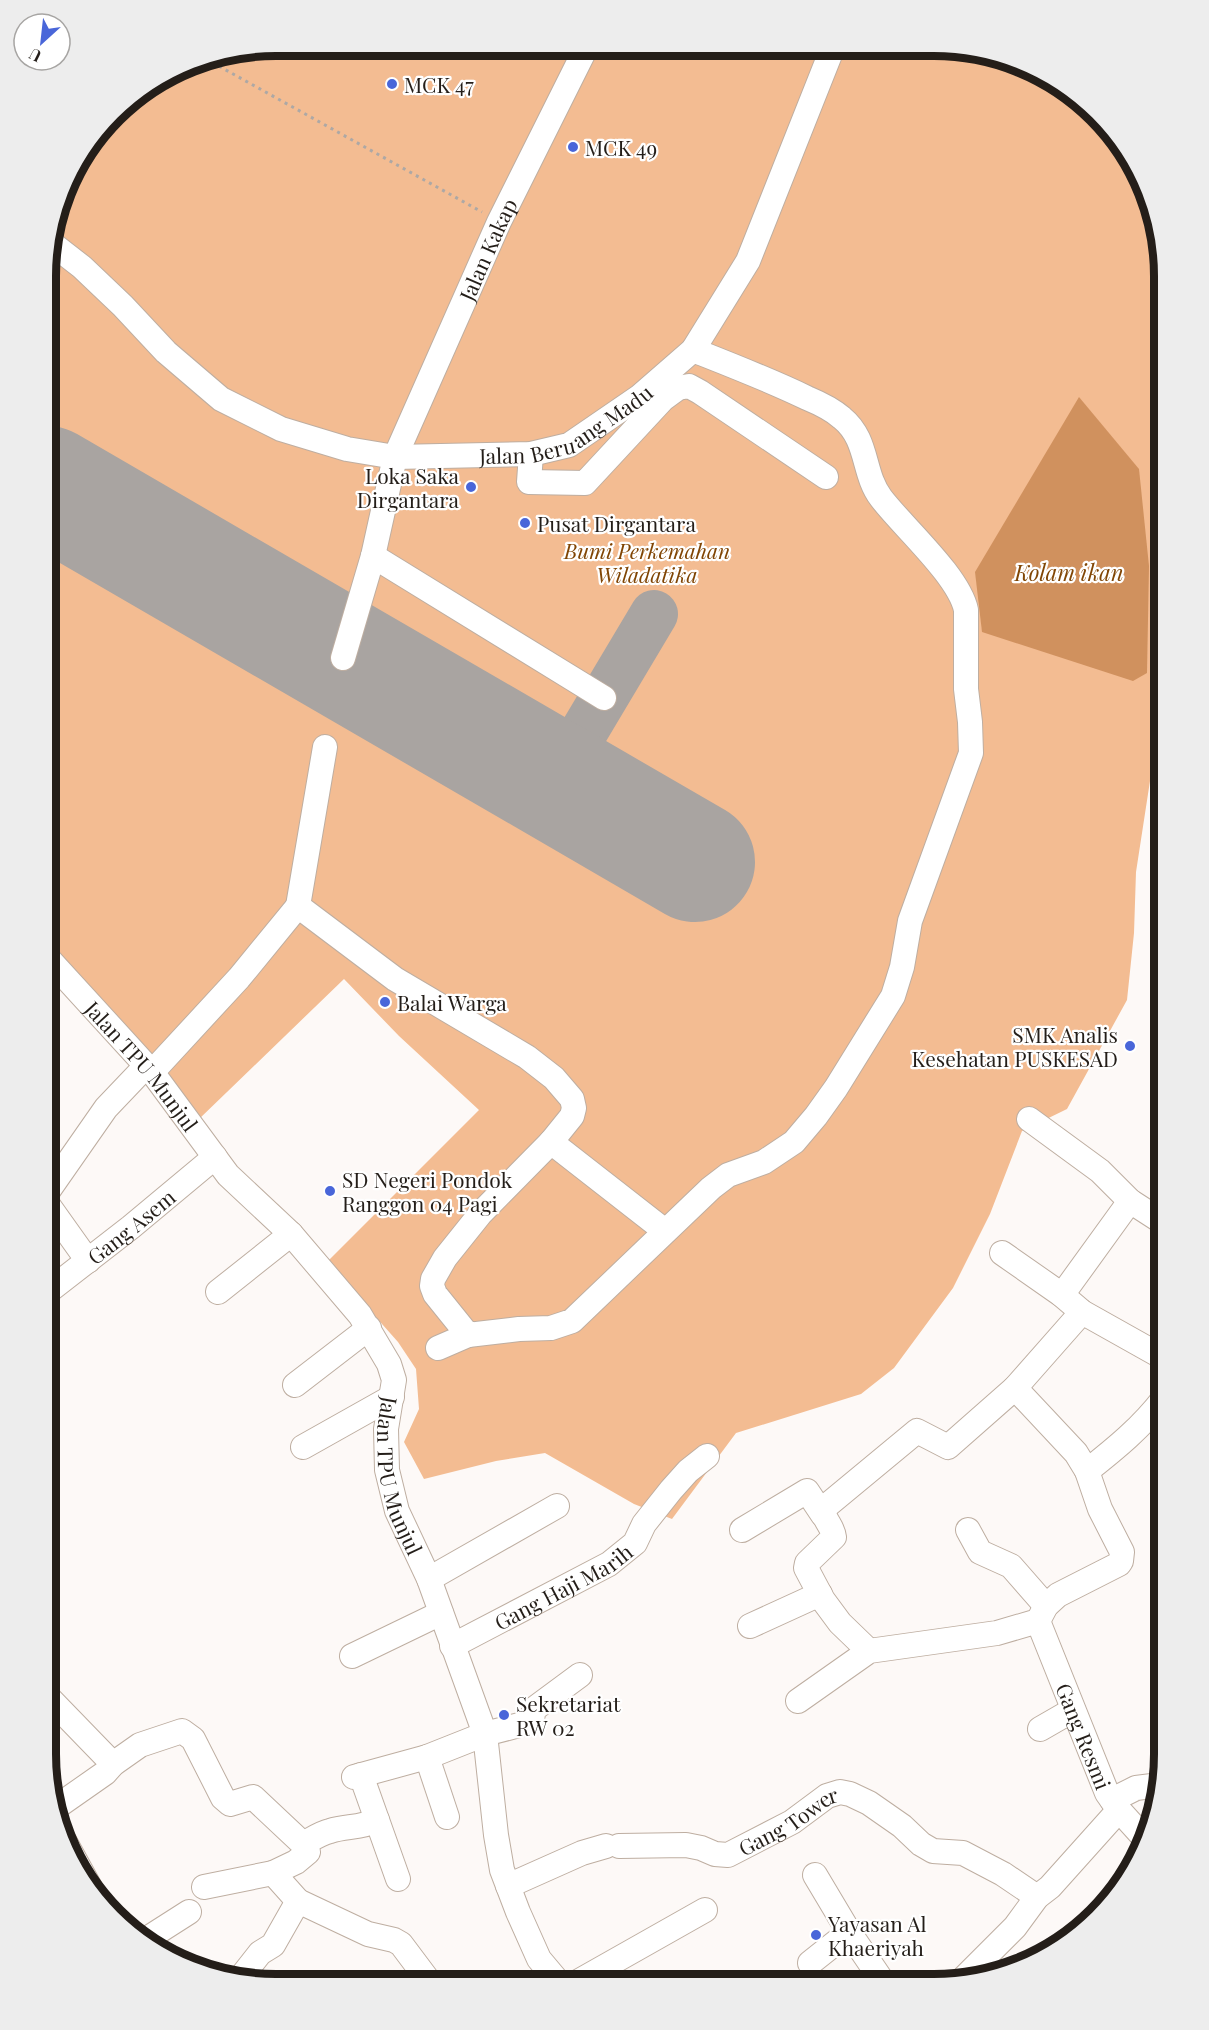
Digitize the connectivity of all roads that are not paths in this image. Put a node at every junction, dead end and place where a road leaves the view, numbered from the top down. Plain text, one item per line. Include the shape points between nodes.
1 (582, 56) edge
2 (829, 56) edge
3 (57, 247) edge
4 (693, 350) junction
5 (531, 454) junction
6 (395, 457) junction
7 (826, 477) dead end
8 (374, 556) junction
9 (343, 658) dead end
10 (604, 698) dead end
11 (325, 747) dead end
12 (298, 906) junction
13 (56, 967) edge
14 (151, 1067) junction
15 (1029, 1119) dead end
16 (551, 1142) junction
17 (214, 1157) junction
18 (56, 1180) edge
19 (1130, 1201) junction
20 (56, 1216) edge
21 (1154, 1217) edge
22 (665, 1231) junction
23 (291, 1234) junction
24 (1002, 1253) dead end
25 (88, 1261) junction
26 (56, 1285) edge
27 (218, 1292) dead end
28 (1062, 1295) junction
29 (1082, 1312) junction
30 (369, 1328) junction
31 (468, 1335) junction
32 (438, 1348) dead end
33 (1154, 1352) edge
34 (295, 1385) dead end
35 (1015, 1388) junction
36 (392, 1397) junction
37 (1154, 1411) edge
38 (303, 1448) dead end
39 (707, 1456) dead end
40 (1081, 1462) junction
41 (557, 1506) dead end
42 (823, 1515) junction
43 (742, 1530) dead end
44 (968, 1530) dead end
45 (429, 1579) junction
46 (820, 1594) junction
47 (441, 1613) junction
48 (1042, 1613) junction
49 (750, 1626) dead end
50 (452, 1646) junction
51 (869, 1651) junction
52 (352, 1656) dead end
53 (580, 1675) dead end
54 (798, 1701) dead end
55 (56, 1705) edge
56 (1073, 1710) junction
57 (1040, 1728) dead end
58 (485, 1734) junction
59 (427, 1757) junction
60 (112, 1764) junction
61 (1152, 1786) edge
62 (61, 1804) edge
63 (1115, 1805) junction
64 (447, 1817) dead end
65 (377, 1821) junction
66 (1139, 1832) edge
67 (303, 1844) junction
68 (273, 1873) junction
69 (815, 1875) dead end
70 (398, 1879) dead end
71 (508, 1886) junction
72 (204, 1887) dead end
73 (1037, 1897) junction
74 (298, 1901) junction
75 (705, 1910) dead end
76 (189, 1912) dead end
77 (849, 1932) junction
78 (151, 1936) edge
79 (810, 1962) dead end
80 (971, 1971) edge
81 (245, 1973) edge
82 (424, 1974) edge
83 (552, 1974) edge
84 (592, 1974) edge
85 (878, 1974) edge

1 - 6 street, Jalan Kakap via 499,222
2 - 4 street, Jalan Beruang Madu via 748,261
3 - 6 street, Jalan Beruang Madu via 221,399 281,429 347,449
4 - 5 street, Jalan Beruang Madu via 639,397 569,445
4 - 22 street via 792,390 828,408 850,426 862,446 880,497 938,563 965,602 971,753 910,921 898,984 879,1020 816,1116 794,1142 764,1162 721,1179
5 - 6 street, Jalan Beruang Madu
5 - 7 street via 529,482 585,483 663,399 678,388 689,386
6 - 8 street, Jalan Kakap
8 - 9 street, Jalan Kakap
8 - 10 street
11 - 12 street
12 - 14 street via 239,978
12 - 16 street via 395,979 526,1057 554,1078 572,1099 574,1108
13 - 14 street, Jalan TPU Munjul
14 - 17 street, Jalan TPU Munjul
14 - 18 street via 106,1108
15 - 19 street via 1100,1171
16 - 22 street
16 - 31 street via 481,1213 433,1279 435,1294
17 - 23 street, Jalan TPU Munjul
17 - 25 street, Gang Asem
19 - 21 street
19 - 28 street
20 - 25 street
22 - 31 street via 572,1321 551,1328
23 - 27 street
23 - 30 street, Jalan TPU Munjul
24 - 28 street
25 - 26 street, Gang Asem
28 - 29 street
29 - 33 street
29 - 35 street
30 - 34 street
30 - 36 street, Jalan TPU Munjul via 389,1364 394,1380
31 - 32 street
35 - 40 street
35 - 42 street via 947,1448 918,1431 825,1507
36 - 38 street
36 - 45 street, Jalan TPU Munjul via 386,1429 387,1470 397,1510
37 - 40 street via 1113,1451
39 - 50 street, Gang Haji Marih via 671,1490 644,1524 635,1543 609,1564
40 - 48 street via 1122,1552 1121,1561 1058,1595
41 - 45 street
42 - 43 street via 807,1491
42 - 46 street via 834,1537 806,1568
44 - 48 street, Gang Resmi via 980,1552 1011,1566
45 - 47 street, Jalan TPU Munjul
46 - 49 street
46 - 51 street via 840,1623
47 - 50 street, Jalan TPU Munjul
47 - 52 street
48 - 51 street via 997,1633
48 - 56 street, Gang Resmi
50 - 58 street, Jalan TPU Munjul
51 - 54 street
53 - 58 street via 534,1709 527,1723
55 - 60 street
56 - 57 street
56 - 63 street, Gang Resmi
58 - 59 street
58 - 71 street, Jalan TPU Munjul via 495,1835
59 - 64 street
59 - 65 street via 358,1776
60 - 62 street
60 - 67 street via 140,1745 182,1731 193,1739 223,1798 230,1804 253,1797
61 - 63 street via 1136,1788
63 - 66 street, Gang Resmi
63 - 73 street via 1050,1887
65 - 67 street via 365,1827 328,1831
65 - 70 street
67 - 68 street via 308,1852
68 - 72 street
68 - 74 street
69 - 77 street
71 - 73 street, Gang Tower via 582,1853 613,1846 686,1845 728,1855 840,1792 869,1803 933,1851 963,1853
71 - 83 street, Jalan TPU Munjul via 539,1959
73 - 80 street via 1015,1927
74 - 81 street via 273,1945 260,1953
74 - 82 street via 368,1934 394,1940
75 - 84 street
76 - 78 street
77 - 79 street
77 - 85 street

